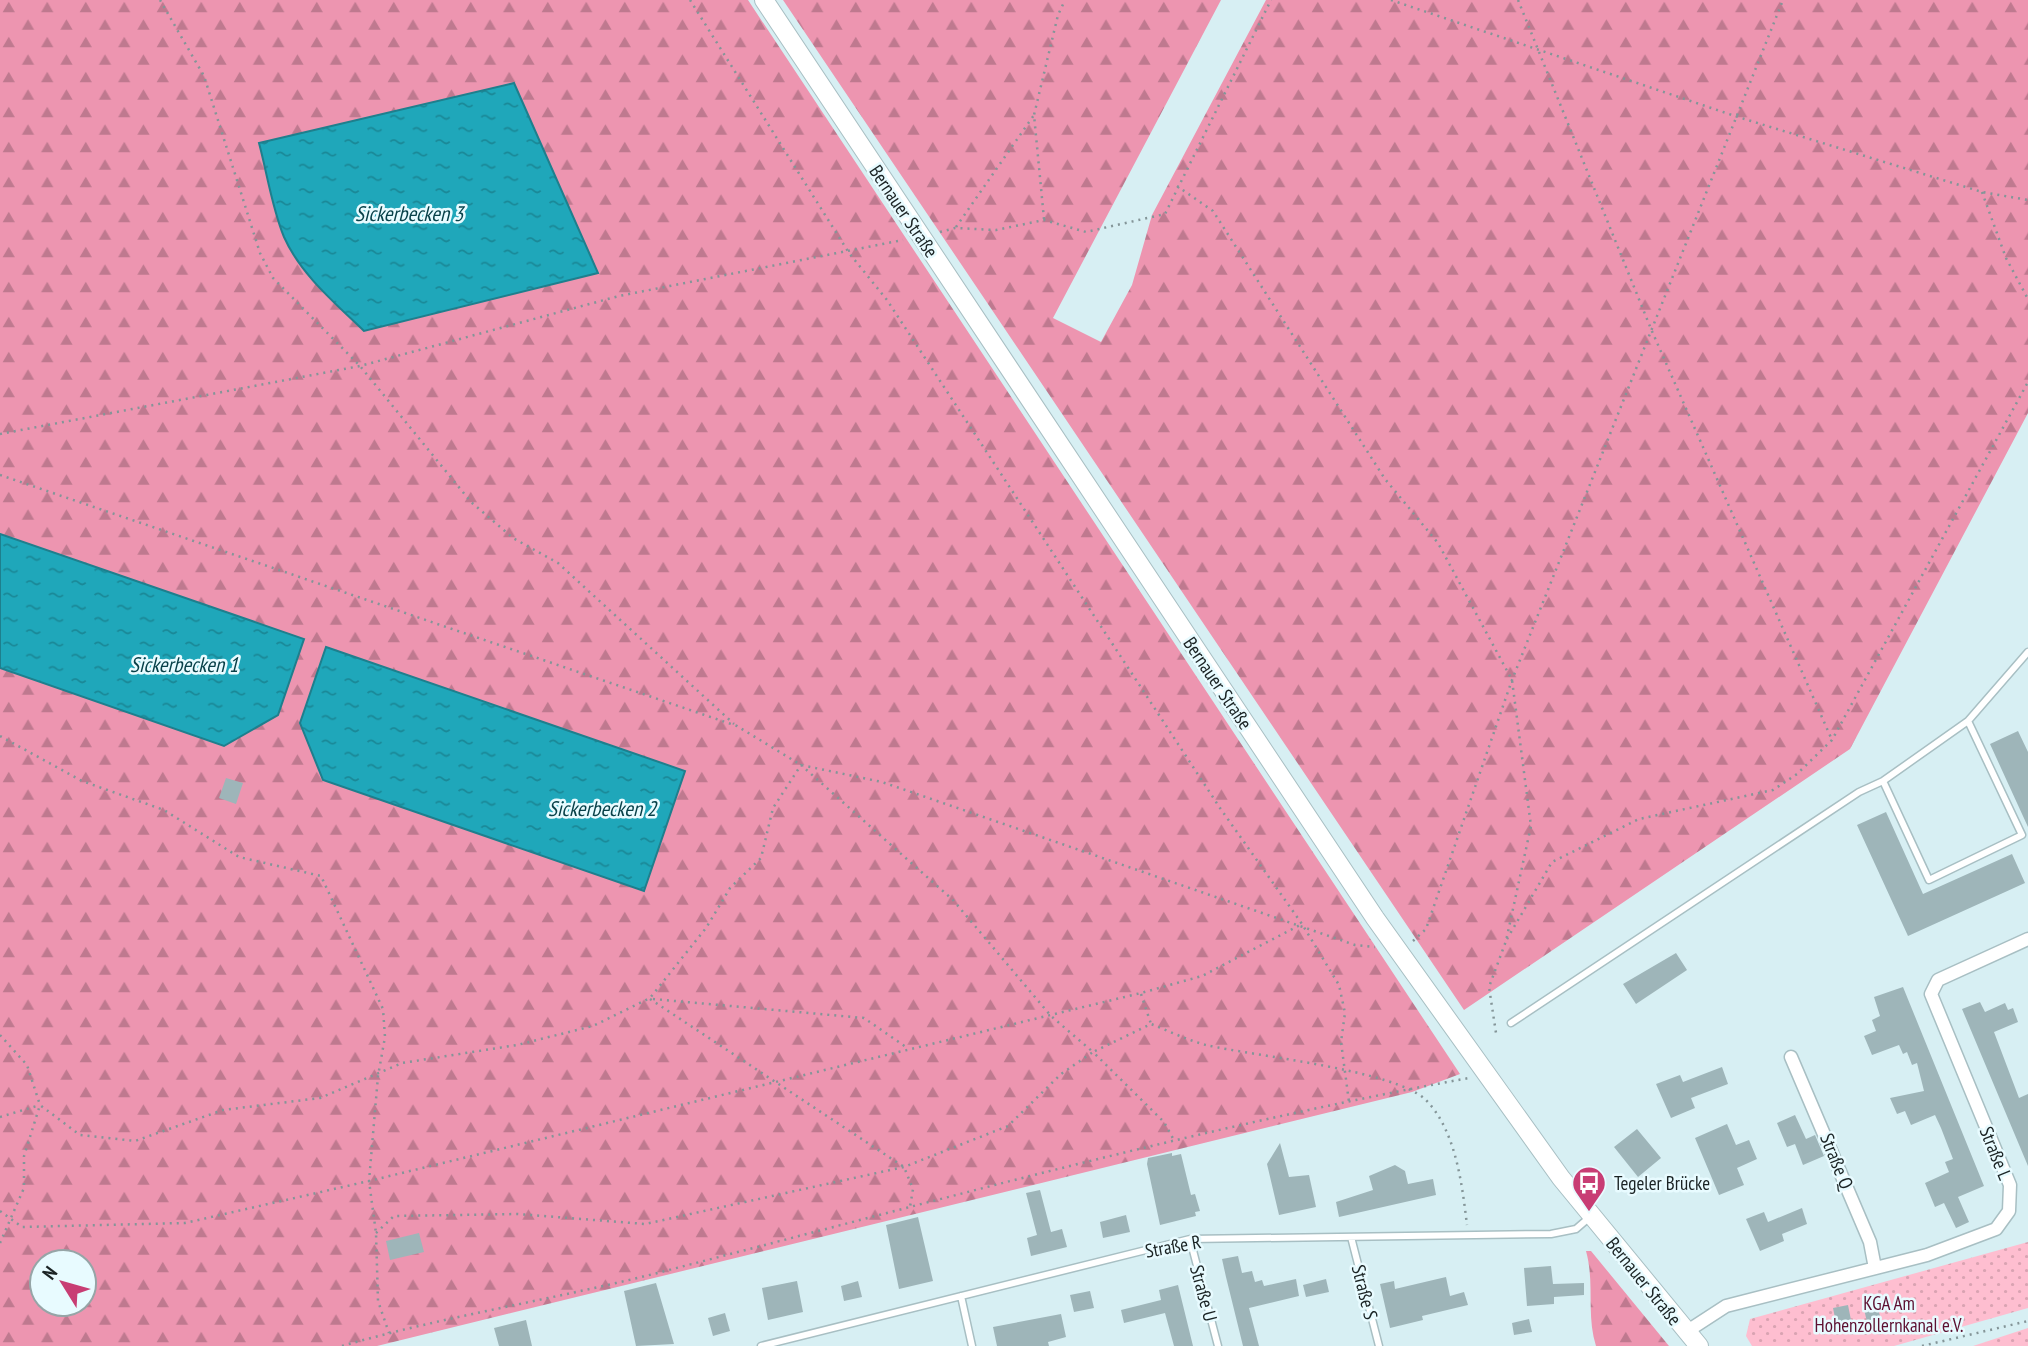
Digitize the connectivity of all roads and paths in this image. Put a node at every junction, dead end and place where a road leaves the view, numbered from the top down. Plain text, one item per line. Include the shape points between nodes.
1 (160, 0) edge
2 (690, 0) edge
3 (764, 0) edge
4 (1065, 0) edge
5 (1270, 0) edge
6 (1391, 0) edge
7 (1518, 0) edge
8 (1783, 0) edge
9 (1537, 48) junction
10 (1034, 115) junction
11 (1738, 117) junction
12 (1177, 186) junction
13 (1982, 192) junction
14 (2028, 201) edge
15 (1044, 220) junction
16 (955, 228) junction
17 (922, 238) junction
18 (849, 253) junction
19 (2028, 299) edge
20 (1651, 329) junction
21 (360, 366) junction
22 (2028, 382) edge
23 (0, 434) edge
24 (0, 475) edge
25 (2028, 652) edge
26 (1512, 680) junction
27 (1968, 721) junction
28 (737, 726) junction
29 (0, 736) edge
30 (1832, 740) junction
31 (801, 765) junction
32 (1883, 782) junction
33 (1302, 924) junction
34 (2028, 939) edge
35 (1506, 941) junction
36 (1395, 946) junction
37 (1141, 993) junction
38 (650, 998) junction
39 (1051, 1016) junction
40 (1511, 1023) dead end
41 (1151, 1024) junction
42 (1496, 1033) dead end
43 (0, 1035) edge
44 (907, 1048) junction
45 (1093, 1052) junction
46 (1791, 1058) dead end
47 (1480, 1068) junction
48 (1346, 1071) junction
49 (378, 1076) junction
50 (778, 1082) junction
51 (1412, 1088) junction
52 (1349, 1102) junction
53 (40, 1105) junction
54 (0, 1117) edge
55 (1175, 1142) junction
56 (904, 1167) junction
57 (369, 1181) junction
58 (910, 1207) junction
59 (0, 1211) edge
60 (1591, 1216) junction
61 (9, 1219) junction
62 (376, 1233) junction
63 (1468, 1234) junction
64 (1351, 1237) junction
65 (1190, 1240) junction
66 (0, 1243) edge
67 (1875, 1268) junction
68 (961, 1296) junction
69 (2028, 1321) edge
70 (1686, 1332) junction
71 (389, 1333) junction
72 (342, 1346) edge
73 (761, 1346) edge
74 (972, 1346) edge
75 (1218, 1346) edge
76 (1379, 1346) edge
77 (1699, 1346) edge
78 (1922, 1346) edge

1 - 21 path via 204,76 260,253 273,278
2 - 18 path
3 - 17 main road, Bernauer Straße
4 - 10 path
5 - 12 path
6 - 9 path
7 - 9 path
8 - 11 path
9 - 11 path
9 - 20 path
10 - 15 path
10 - 16 path
11 - 13 path
11 - 20 path
12 - 15 path via 1165,214 1144,220 1086,232
12 - 26 path via 1213,212 1385,479 1438,543
13 - 14 path
13 - 19 path via 2006,258
15 - 16 path via 996,230
16 - 17 path
17 - 18 path
17 - 36 main road, Bernauer Straße
18 - 21 path via 619,296
18 - 33 path via 887,300 1220,808
20 - 26 path
20 - 30 path
21 - 23 path
21 - 28 path via 471,502 513,538 558,563
22 - 30 path
24 - 28 path
25 - 27 lane
26 - 35 path via 1531,826
26 - 36 path via 1426,929
27 - 32 lane
27 - 32 lane via 2022,835 1929,880
28 - 31 path
29 - 49 path via 82,781 164,810 239,857 321,876 383,1009 386,1037
30 - 35 path via 1773,790 1639,819 1552,862
31 - 33 path via 882,782
31 - 38 path via 773,808 761,858 730,888 706,928
31 - 39 path via 953,900
32 - 40 lane via 1859,792
33 - 36 path via 1354,944
33 - 37 path via 1202,976
33 - 48 path via 1339,985 1345,1013 1341,1042
34 - 67 street, Straße L via 1938,981 1931,994 2010,1185 2009,1211 1996,1229 1927,1255
35 - 42 path via 1489,987
36 - 47 main road, Bernauer Straße
37 - 39 path
37 - 41 path
38 - 44 path via 864,1018
38 - 49 path via 593,1026 517,1045 402,1063
38 - 50 path
39 - 44 path
39 - 45 path
41 - 45 path
41 - 48 path via 1203,1044
43 - 53 path via 27,1065
44 - 50 path
45 - 55 path via 1164,1122
45 - 56 path via 1061,1074 1008,1126
46 - 67 street, Straße Q via 1865,1229
47 - 51 path via 1469,1078
47 - 60 main road, Bernauer Straße
48 - 51 path
48 - 52 path
49 - 53 path via 320,1098 223,1110 135,1141 80,1135
49 - 57 path
50 - 56 path
50 - 57 path
51 - 52 path
51 - 63 path via 1427,1101 1452,1146
52 - 55 path
53 - 54 path
53 - 61 path via 23,1156 24,1188
55 - 58 path
56 - 58 path via 913,1189
56 - 62 path via 645,1224 518,1214 394,1216
57 - 61 path via 185,1223 22,1227
57 - 62 path
58 - 71 path via 589,1290
59 - 61 path
60 - 63 lane, Straße R via 1576,1229 1551,1234
60 - 70 main road, Bernauer Straße
61 - 66 path
62 - 71 path via 378,1301
63 - 64 lane, Straße R
64 - 65 lane, Straße R
64 - 76 lane, Straße S
65 - 68 lane, Straße R
65 - 75 lane, Straße U
67 - 70 street, Straße L via 1726,1306
68 - 73 lane, Straße R
68 - 74 lane
69 - 78 path
70 - 77 main road, Bernauer Straße
71 - 72 path

